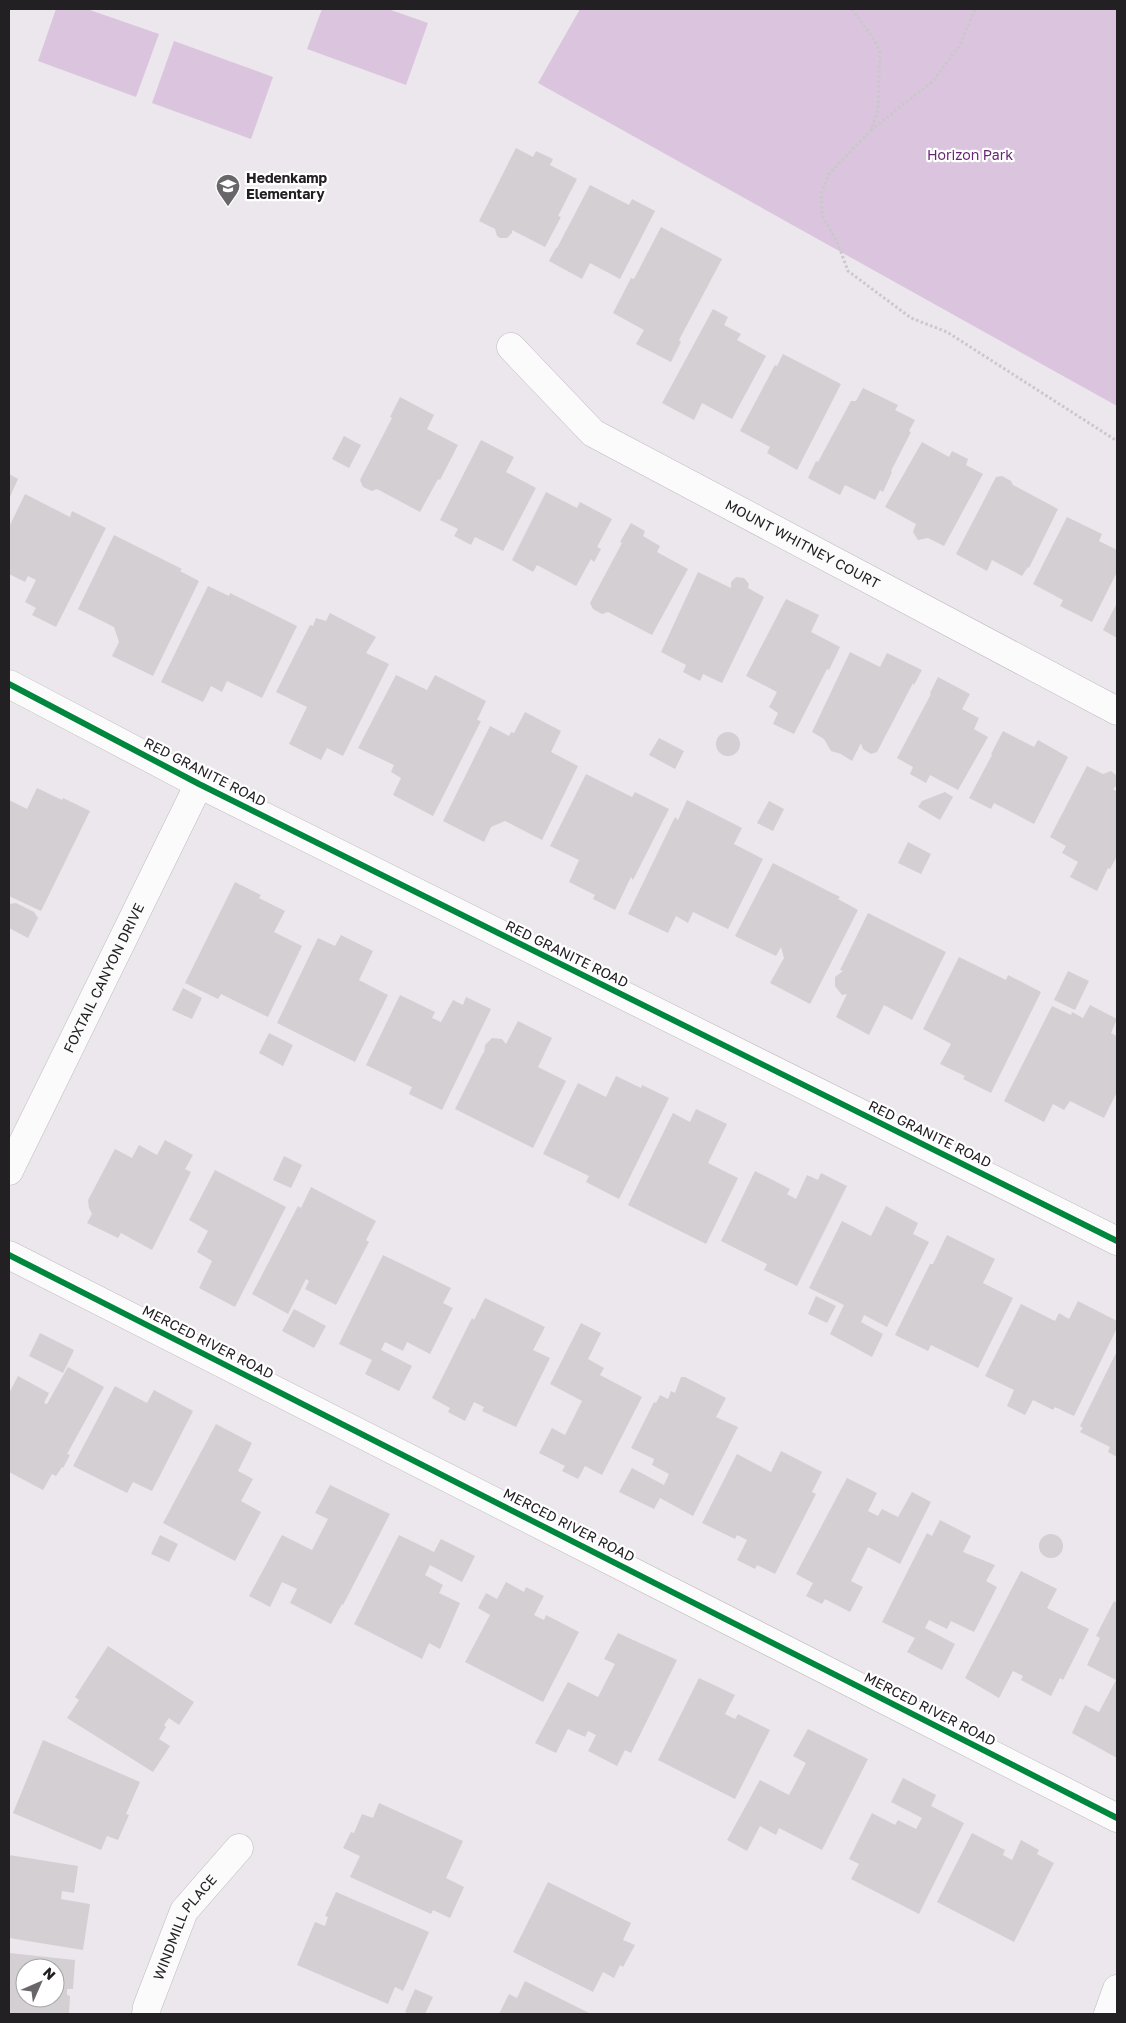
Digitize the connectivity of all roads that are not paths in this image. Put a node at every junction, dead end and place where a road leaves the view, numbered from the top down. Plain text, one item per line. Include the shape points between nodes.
1 (511, 347) dead end
2 (9, 684) edge
3 (1117, 711) edge
4 (199, 784) junction
5 (9, 1171) edge
6 (1117, 1241) edge
7 (9, 1255) edge
8 (1117, 1818) edge
9 (239, 1848) dead end
10 (1117, 1990) edge
11 (146, 2014) edge
12 (1108, 2014) edge

1 - 3 street, MOUNT WHITNEY COURT via 593,433
2 - 4 street, RED GRANITE ROAD
4 - 5 street, FOXTAIL CANYON DRIVE
4 - 6 street, RED GRANITE ROAD
7 - 8 street, MERCED RIVER ROAD
9 - 11 street, WINDMILL PLACE via 184,1911
10 - 12 street

